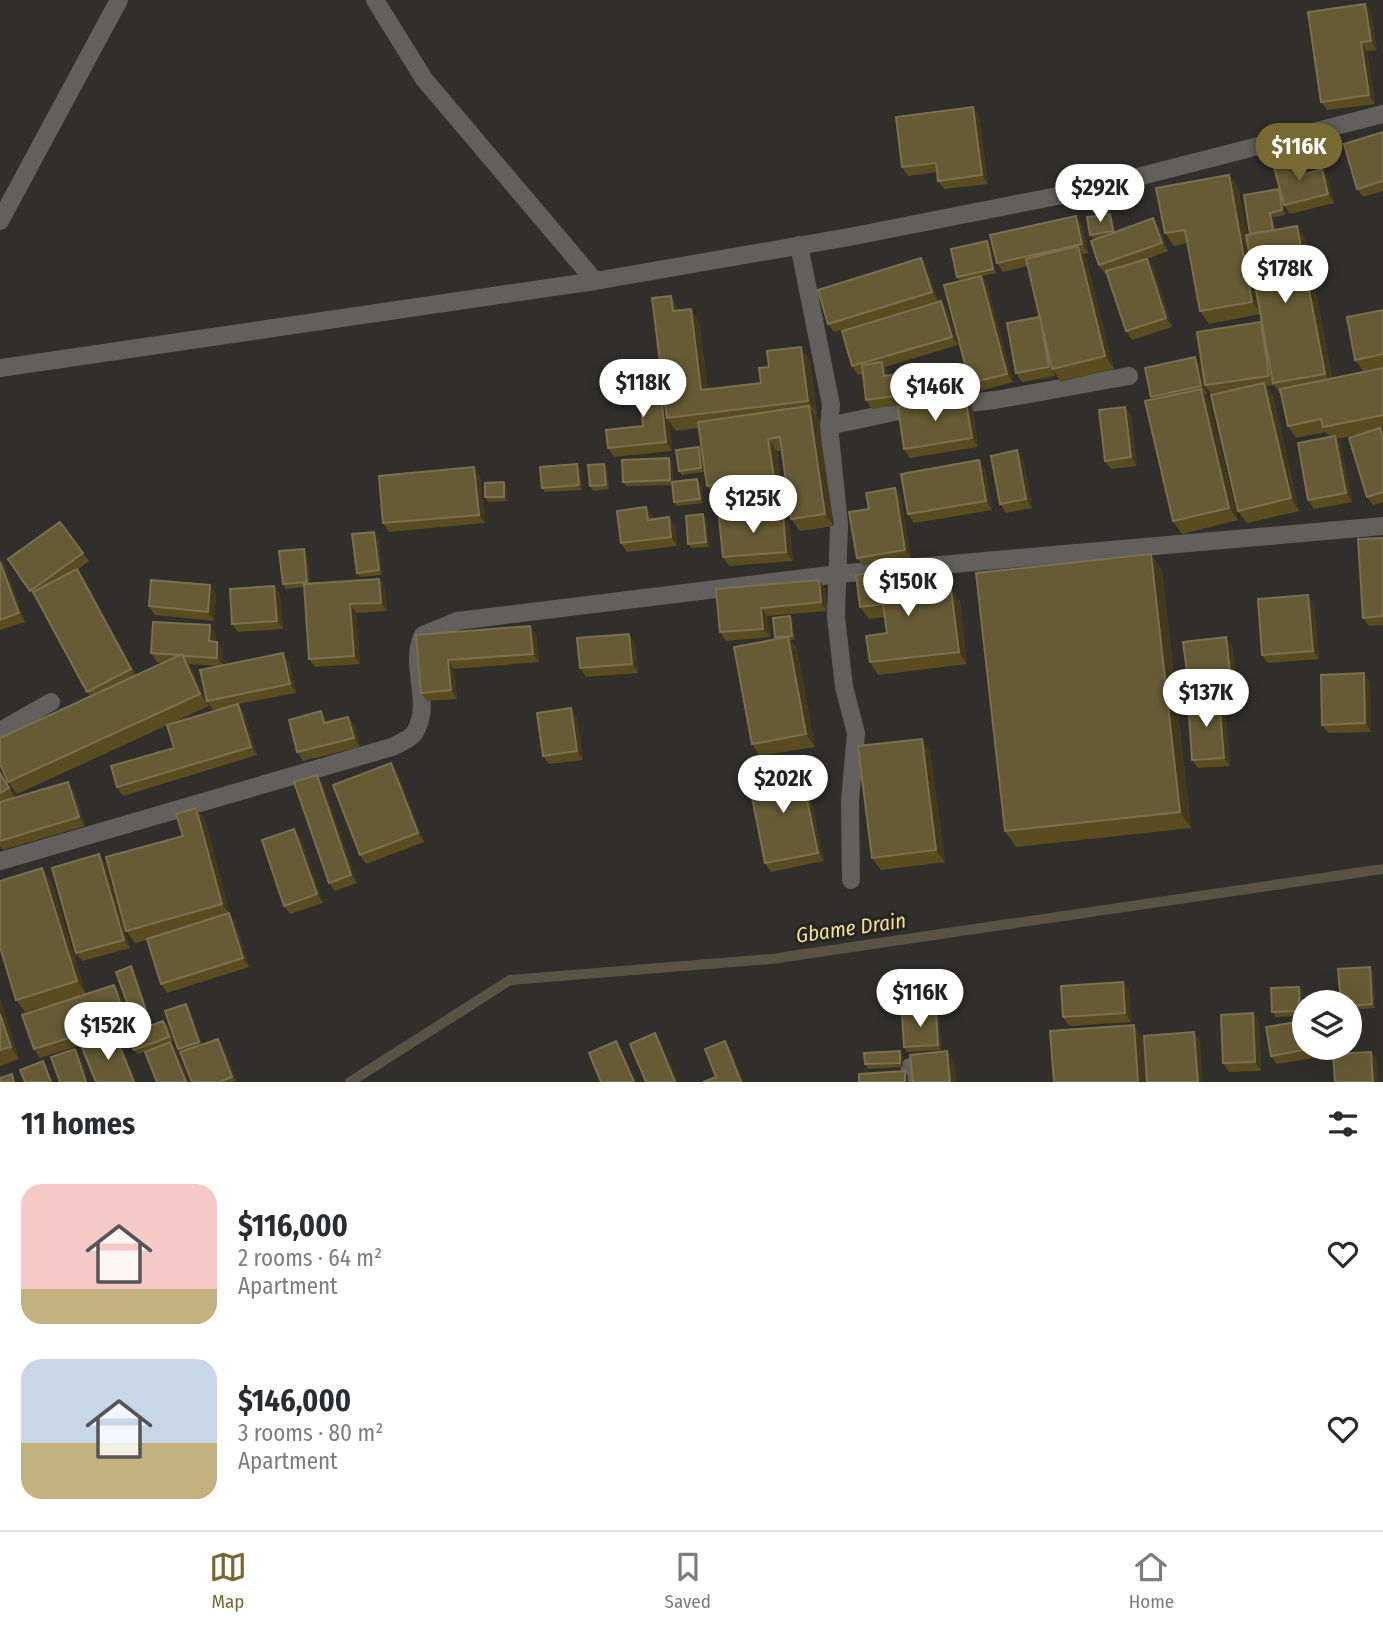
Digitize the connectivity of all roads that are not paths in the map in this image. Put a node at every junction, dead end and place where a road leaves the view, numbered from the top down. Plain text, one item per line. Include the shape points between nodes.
1 (119, 0) edge
2 (375, 0) edge
3 (1383, 114) edge
4 (0, 221) edge
5 (799, 245) junction
6 (595, 281) junction
7 (0, 368) edge
8 (1129, 376) dead end
9 (829, 426) junction
10 (1383, 526) edge
11 (838, 574) junction
12 (51, 702) dead end
13 (0, 731) edge
14 (0, 861) edge
15 (851, 880) dead end

1 - 4 street
2 - 6 street via 424,79
3 - 5 street via 1083,191
5 - 6 street
5 - 9 street via 831,405
6 - 7 street
8 - 9 street
9 - 11 street via 839,524
10 - 11 street
11 - 14 street via 457,621 436,628 423,635 417,648 422,713 414,734 392,747
11 - 15 street via 837,629 844,687 856,733 850,801
12 - 13 street

